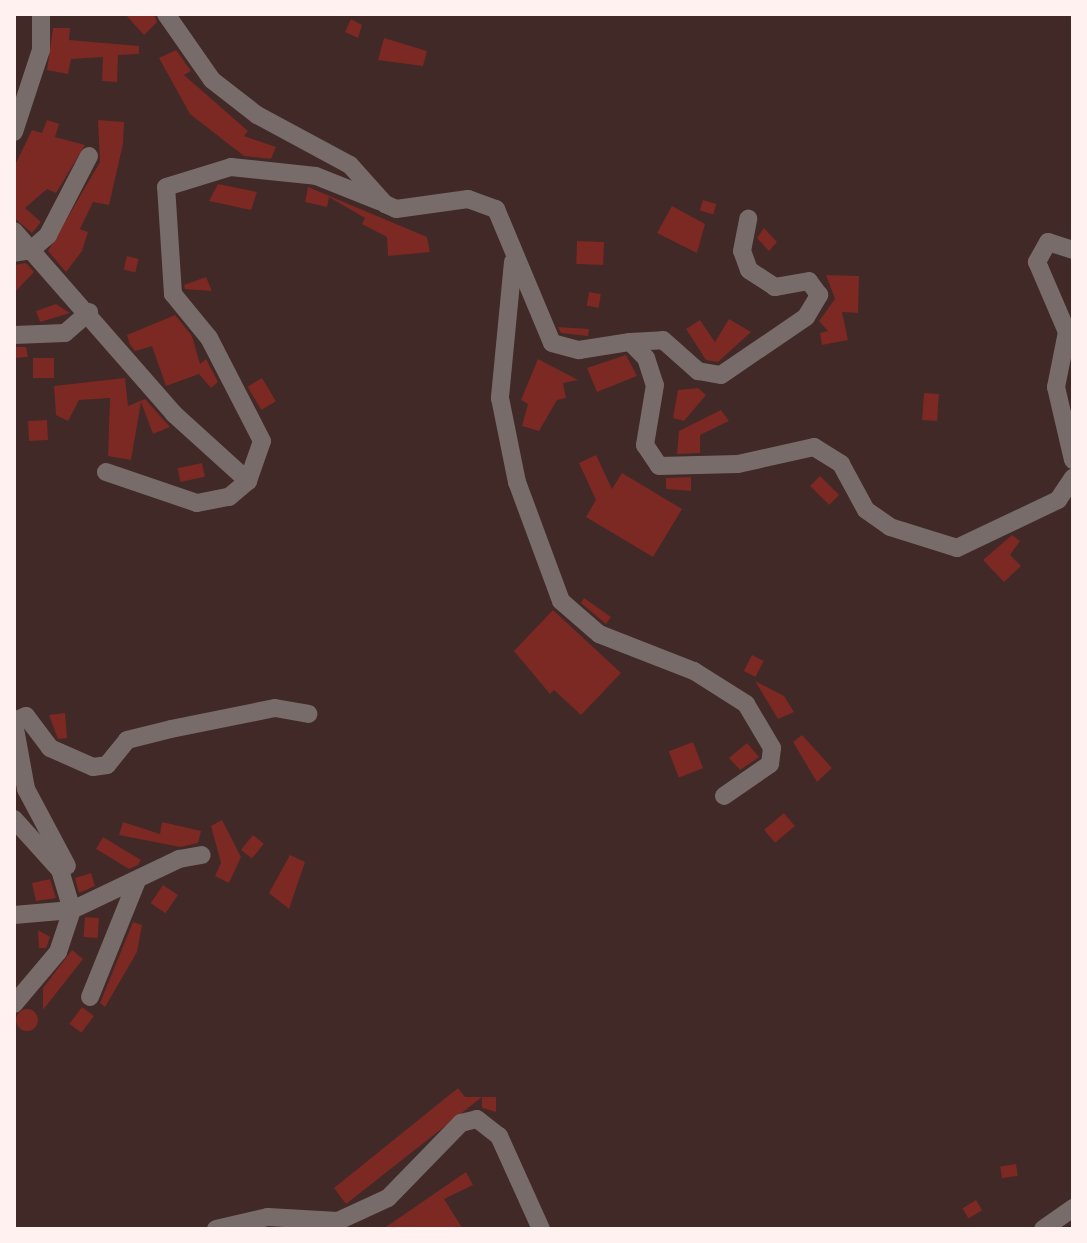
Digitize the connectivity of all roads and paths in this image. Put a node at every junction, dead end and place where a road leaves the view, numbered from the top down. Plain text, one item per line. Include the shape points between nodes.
1 (41, 14) edge
2 (166, 14) edge
3 (14, 132) edge
4 (89, 156) dead end
5 (385, 204) junction
6 (748, 219) dead end
7 (14, 231) edge
8 (1073, 250) edge
9 (513, 251) junction
10 (22, 252) edge
11 (89, 312) junction
12 (14, 335) edge
13 (630, 342) junction
14 (1073, 460) edge
15 (106, 472) dead end
16 (1073, 478) edge
17 (248, 481) junction
18 (308, 714) dead end
19 (14, 722) edge
20 (724, 796) dead end
21 (14, 819) edge
22 (202, 855) dead end
23 (136, 883) junction
24 (68, 885) junction
25 (72, 910) junction
26 (14, 915) edge
27 (90, 997) dead end
28 (14, 1004) edge
29 (1073, 1208) edge
30 (216, 1229) edge
31 (541, 1229) edge
32 (1043, 1229) edge

1 - 3 street via 41,50
2 - 5 street via 212,80 257,115 350,165
4 - 10 street via 56,222
5 - 9 street via 396,209 482,200 496,209
5 - 17 street via 316,176 231,167 166,187 173,294 190,308 259,425
6 - 13 street via 742,251 749,270 775,287 809,281 819,295 806,317 721,375 698,371 663,340
7 - 10 street
8 - 14 street via 1048,242 1037,262 1067,332 1056,387
9 - 13 street via 552,343 579,350
9 - 20 street via 500,398 517,482 561,601 599,634 694,671 746,704 772,748 770,764
10 - 11 street
11 - 12 street via 65,333
11 - 17 street via 174,414
13 - 16 street via 653,372 645,445 659,466 738,464 814,447 841,464 866,510 914,539 957,548 1058,500
15 - 17 street via 197,503 229,497
18 - 19 street via 269,708 171,729 127,740 107,765 93,767 50,748 26,716
19 - 24 street via 22,779 64,859
21 - 24 street
22 - 23 street
23 - 25 street
23 - 27 street
24 - 25 street
25 - 26 street
25 - 28 street via 58,952
29 - 32 street
30 - 31 street via 268,1217 338,1221 388,1198 461,1123 477,1119 499,1136

